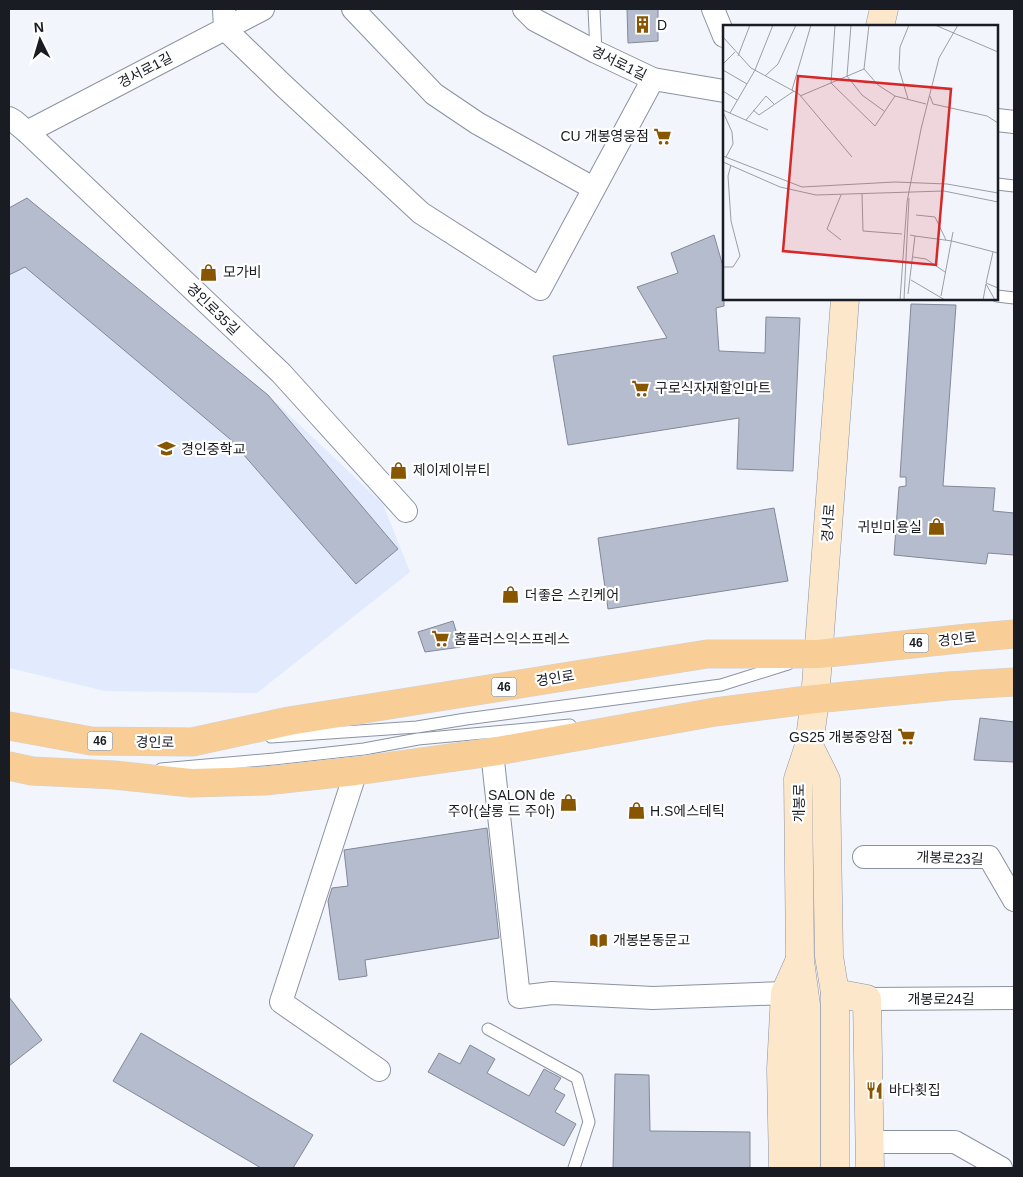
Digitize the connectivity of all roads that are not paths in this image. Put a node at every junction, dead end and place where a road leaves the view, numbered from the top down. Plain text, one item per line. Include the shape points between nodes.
1 (263, 9) edge
2 (353, 9) edge
3 (524, 9) edge
4 (594, 9) edge
5 (713, 9) edge
6 (884, 9) edge
7 (225, 19) edge
8 (880, 25) edge
9 (723, 34) edge
10 (596, 52) junction
11 (653, 79) junction
12 (723, 91) edge
13 (9, 118) edge
14 (998, 120) edge
15 (1014, 122) edge
16 (27, 132) junction
17 (998, 184) edge
18 (1014, 186) edge
19 (593, 188) junction
20 (998, 296) edge
21 (1014, 298) edge
22 (845, 300) edge
23 (406, 512) dead end
24 (1014, 634) edge
25 (818, 654) junction
26 (1014, 682) edge
27 (815, 699) junction
28 (715, 712) junction
29 (9, 726) edge
30 (810, 746) junction
31 (492, 752) junction
32 (9, 766) edge
33 (356, 771) junction
34 (114, 775) junction
35 (864, 857) dead end
36 (1014, 900) edge
37 (800, 961) junction
38 (786, 993) junction
39 (835, 993) junction
40 (1014, 998) edge
41 (867, 999) junction
42 (488, 1029) dead end
43 (379, 1070) dead end
44 (870, 1142) junction
45 (574, 1168) edge
46 (783, 1168) edge
47 (806, 1168) edge
48 (835, 1168) edge
49 (870, 1168) edge
50 (1001, 1168) edge

1 - 7 street, 경서로1길
2 - 19 street via 434,94 477,123
3 - 10 street, 경서로1길 via 535,20
4 - 10 lane
5 - 9 street
6 - 8 main road
7 - 16 street, 경서로1길
7 - 19 street via 285,87 421,213 540,289
10 - 11 street, 경서로1길
11 - 12 street, 경서로1길
11 - 19 street
13 - 16 street, 경인로35길
14 - 15 street
16 - 23 street, 경인로35길 via 281,373
17 - 18 lane
20 - 21 lane
22 - 25 main road, 경서로
24 - 25 main road, 경인로 / 46
25 - 27 main road, 경서로
25 - 29 main road, 경인로 / 46 via 707,654 289,721 192,742 91,741
26 - 27 main road
27 - 28 main road
27 - 30 main road, 경서로
28 - 31 main road
28 - 34 lane via 418,739 355,750
30 - 37 main road, 개봉로 via 798,779
30 - 39 main road, 개봉로 via 826,780 829,956
31 - 33 main road
31 - 38 street via 519,997 552,993 653,998
32 - 34 main road via 32,772
33 - 34 main road via 265,781 191,783
33 - 43 street via 281,1002
35 - 36 street, 개봉로23길 via 989,857
37 - 38 main road
37 - 47 main road, 개봉로 via 806,1004
38 - 46 main road via 781,1069
39 - 41 main road
39 - 48 main road, 개봉로
40 - 41 street, 개봉로24길
41 - 44 main road
42 - 45 lane via 577,1078 589,1122
44 - 49 main road
44 - 50 street via 955,1142

